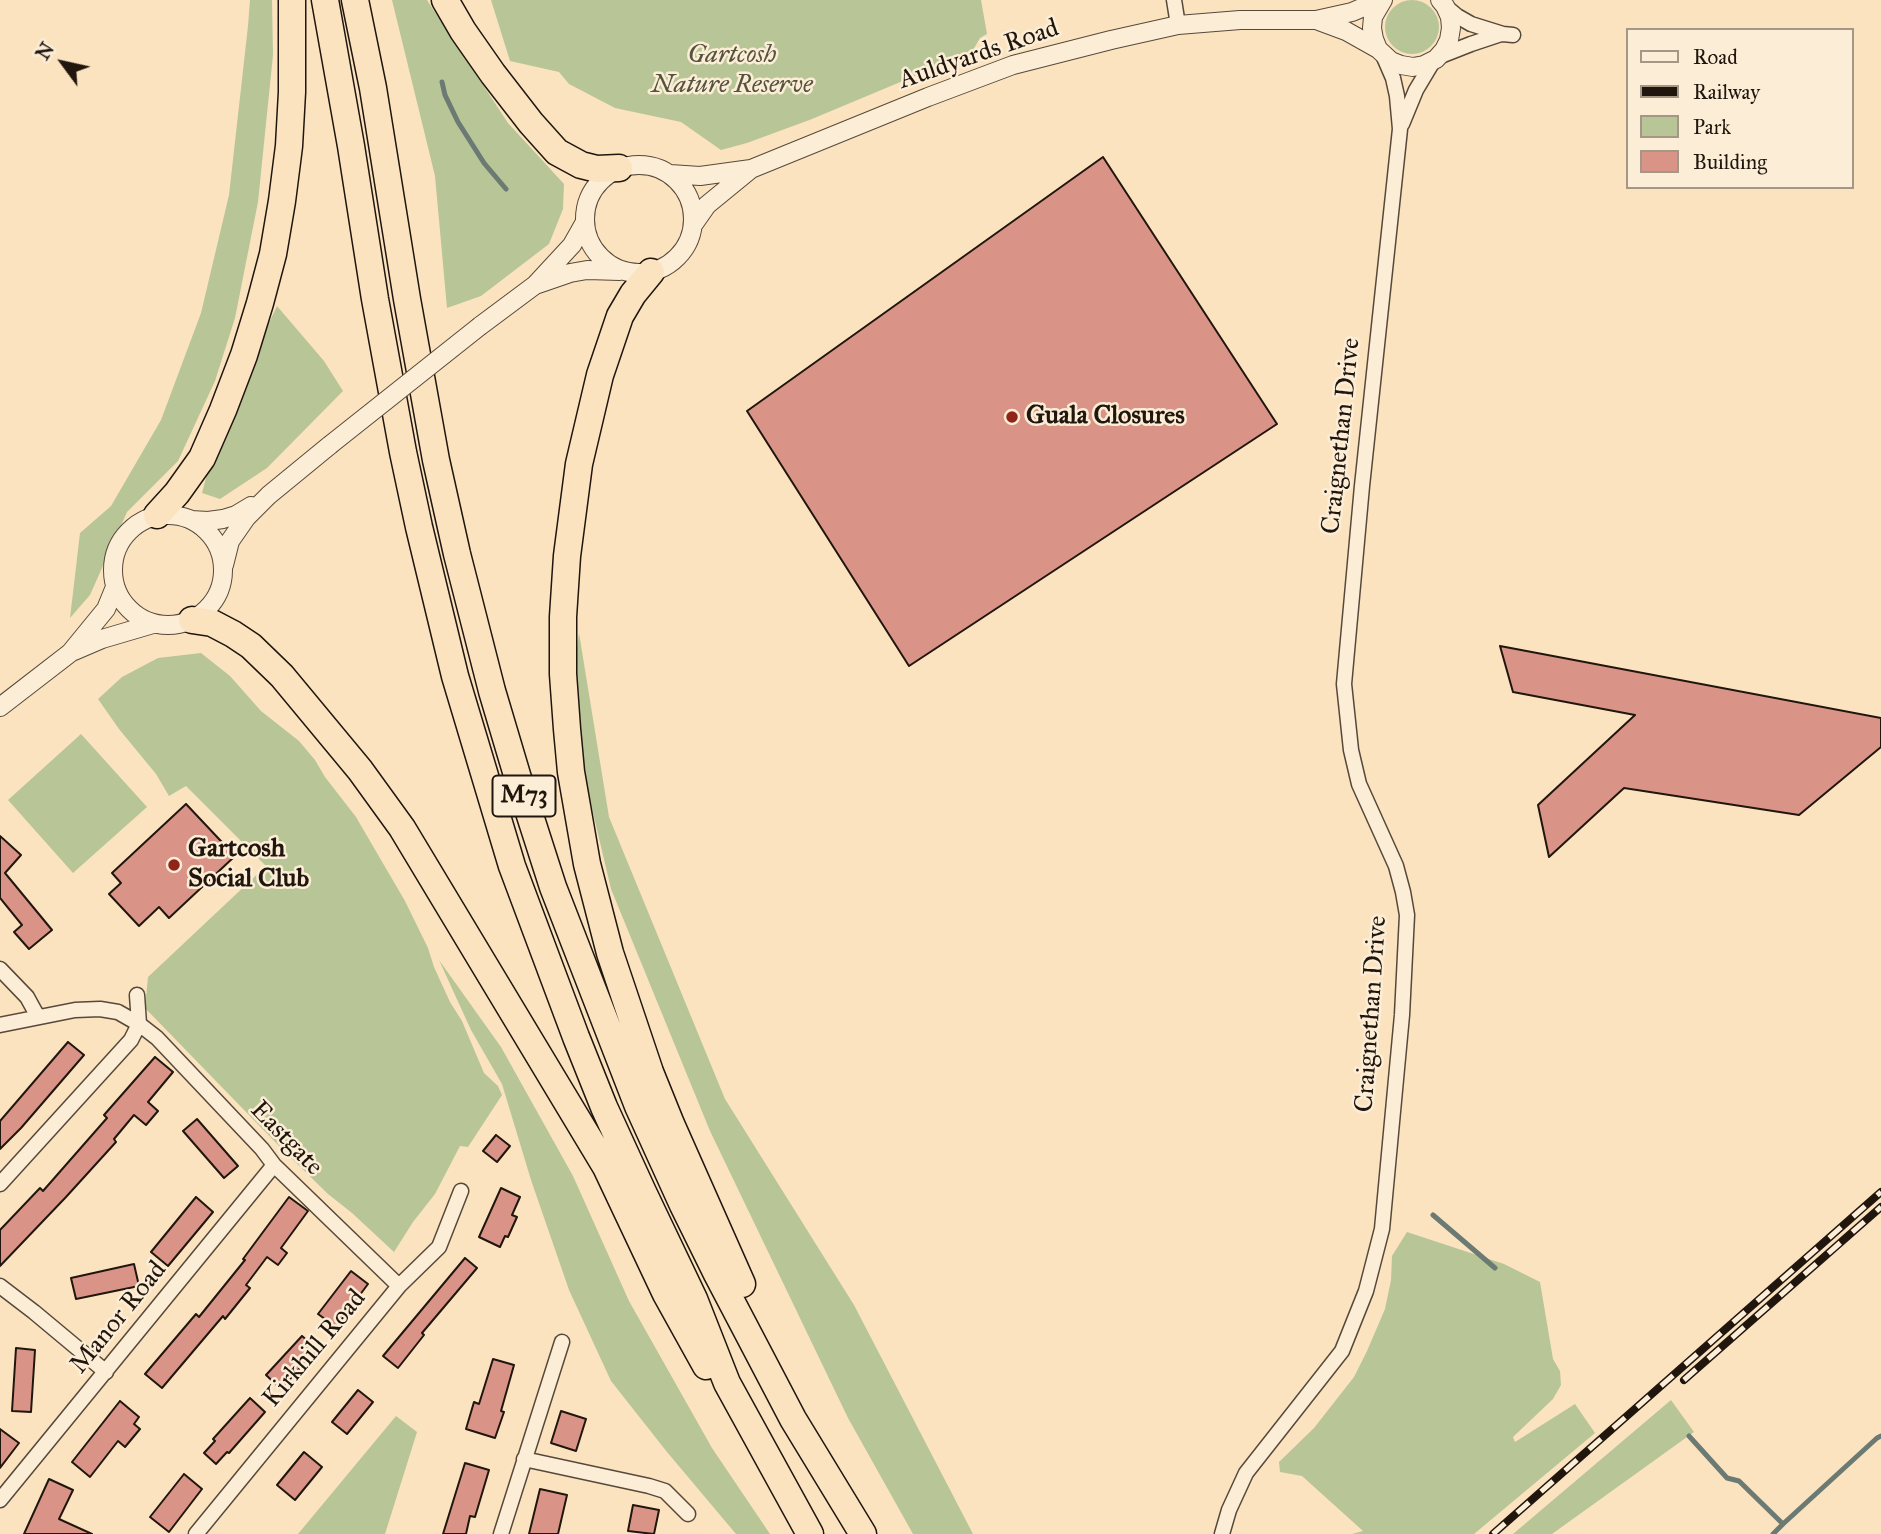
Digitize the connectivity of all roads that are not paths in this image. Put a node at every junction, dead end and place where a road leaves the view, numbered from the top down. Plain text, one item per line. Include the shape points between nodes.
1 (292, 0) edge
2 (325, 0) edge
3 (355, 0) edge
4 (445, 0) edge
5 (1174, 0) edge
6 (1381, 0) edge
7 (1443, 2) edge
8 (1316, 20) junction
9 (1178, 25) junction
10 (1380, 52) junction
11 (1435, 59) junction
12 (1400, 129) junction
13 (619, 168) junction
14 (751, 169) junction
15 (670, 174) junction
16 (585, 222) junction
17 (693, 225) junction
18 (638, 271) junction
19 (535, 285) junction
20 (269, 495) junction
21 (158, 516) junction
22 (191, 520) junction
23 (223, 567) junction
24 (115, 587) junction
25 (192, 620) junction
26 (153, 624) junction
27 (69, 653) junction
28 (0, 707) edge
29 (0, 969) edge
30 (137, 995) dead end
31 (38, 1017) junction
32 (139, 1024) junction
33 (0, 1025) edge
34 (274, 1166) junction
35 (0, 1184) edge
36 (461, 1191) dead end
37 (0, 1286) edge
38 (399, 1286) junction
39 (562, 1342) dead end
40 (106, 1372) junction
41 (524, 1459) junction
42 (0, 1500) edge
43 (688, 1514) dead end
44 (196, 1534) edge
45 (501, 1534) edge
46 (810, 1534) edge
47 (863, 1534) edge
48 (868, 1534) edge
49 (1222, 1534) edge

1 - 21 highway via 289,146 260,303 202,458
2 - 46 highway, M73 via 406,464 455,676 512,866 604,1107 694,1299 727,1383
3 - 47 highway, M73 via 442,487 492,691 553,887 638,1105 683,1205 793,1419
4 - 13 highway via 493,75 557,152 581,165
5 - 9 street
6 - 8 street, Auldyards Road
6 - 10 street via 1372,28
7 - 11 street via 1451,28 1444,50
7 - 11 street via 1471,24 1508,34
8 - 9 street, Auldyards Road
8 - 10 street, Auldyards Road via 1346,31
9 - 14 street, Auldyards Road via 1013,65
10 - 11 street, Auldyards Road via 1391,61 1413,67
10 - 12 street, Craignethan Drive via 1393,78
11 - 12 street, Craignethan Drive
12 - 49 street, Craignethan Drive via 1344,684 1350,750 1359,784 1396,866 1407,915 1381,1230 1366,1291 1342,1351 1246,1473
13 - 15 street via 645,165
13 - 16 street via 594,190
14 - 15 street, Auldyards Road via 700,176
14 - 17 street, Auldyards Road via 708,205
15 - 17 street via 689,196
16 - 18 street via 602,258 613,266
16 - 19 street via 572,246
17 - 18 street via 679,256 666,266
18 - 19 street via 587,270
18 - 48 highway via 608,348 589,420 567,556 564,674 571,772 587,864 610,953 671,1124 734,1268
19 - 20 street, bridge
20 - 22 street via 223,519
20 - 23 street via 236,530
21 - 22 street
21 - 24 street via 124,536 113,561
22 - 23 street via 212,537
23 - 25 street via 216,598
24 - 26 street via 125,606
24 - 27 street via 106,609
25 - 26 street via 180,625
25 - 46 highway via 212,623 233,634 282,676 402,828 606,1167 666,1294 770,1479
26 - 27 street
27 - 28 street
29 - 31 street via 27,997
30 - 32 street
31 - 32 street, Eastgate via 100,1009 118,1012
31 - 33 street, Eastgate
32 - 34 street, Eastgate
32 - 35 street via 131,1040
34 - 38 street, Eastgate
34 - 40 street, Manor Road
36 - 38 street, Kirkhill Road via 439,1247
37 - 40 street
38 - 44 street, Kirkhill Road
39 - 41 street
40 - 42 street, Manor Road
41 - 43 street via 664,1491
41 - 45 street

